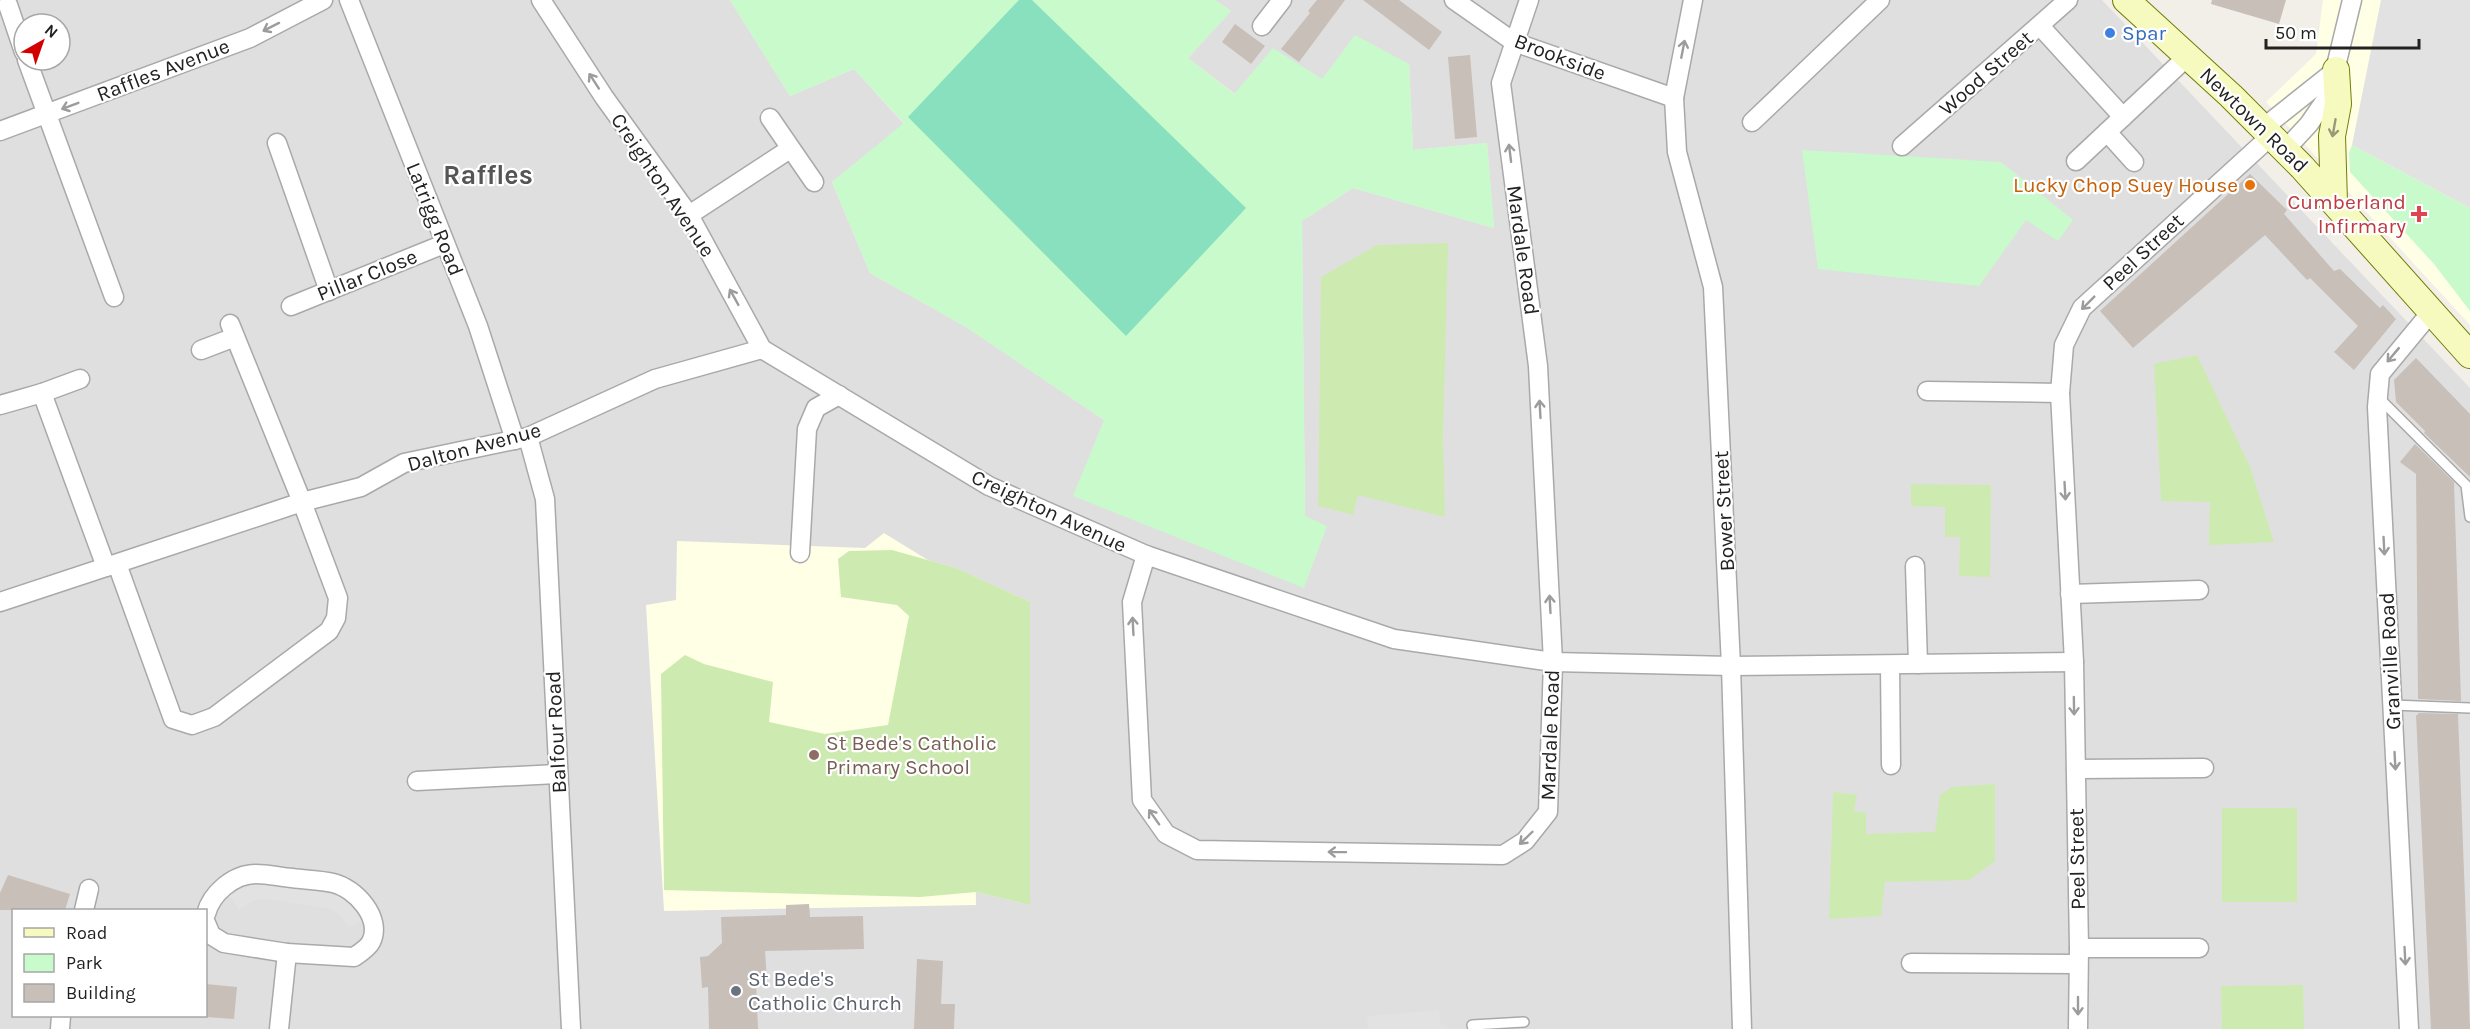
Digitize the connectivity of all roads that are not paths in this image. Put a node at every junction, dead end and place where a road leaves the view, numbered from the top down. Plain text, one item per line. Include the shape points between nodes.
1 (323, 0) edge
2 (349, 0) edge
3 (540, 0) edge
4 (1282, 0) edge
5 (1454, 0) edge
6 (1529, 0) edge
7 (1693, 0) edge
8 (1880, 0) edge
9 (2068, 0) edge
10 (2126, 0) edge
11 (2352, 0) edge
12 (8, 5) dead end
13 (12, 17) edge
14 (1262, 26) dead end
15 (2040, 26) junction
16 (1514, 42) junction
17 (2188, 56) junction
18 (2336, 70) junction
19 (31, 72) edge
20 (1674, 98) junction
21 (45, 115) junction
22 (2123, 117) junction
23 (770, 118) dead end
24 (1752, 122) dead end
25 (0, 131) edge
26 (2108, 132) junction
27 (2273, 138) junction
28 (277, 144) dead end
29 (1902, 146) dead end
30 (790, 149) junction
31 (2076, 161) dead end
32 (2134, 162) dead end
33 (814, 182) dead end
34 (2334, 202) junction
35 (689, 215) junction
36 (444, 244) junction
37 (329, 291) junction
38 (114, 297) dead end
39 (291, 306) dead end
40 (2432, 311) junction
41 (762, 349) junction
42 (201, 350) dead end
43 (2470, 355) edge
44 (80, 379) dead end
45 (1927, 391) dead end
46 (42, 393) junction
47 (2060, 393) junction
48 (839, 395) junction
49 (2378, 397) junction
50 (0, 405) edge
51 (521, 439) junction
52 (302, 502) junction
53 (2470, 517) edge
54 (801, 553) dead end
55 (1146, 555) junction
56 (112, 566) junction
57 (1915, 566) dead end
58 (2199, 590) dead end
59 (2070, 594) junction
60 (0, 602) edge
61 (1553, 662) junction
62 (2074, 662) junction
63 (1918, 664) junction
64 (1890, 665) junction
65 (1731, 666) junction
66 (2392, 705) junction
67 (2470, 708) edge
68 (1891, 765) dead end
69 (2204, 768) dead end
70 (2076, 769) junction
71 (557, 774) junction
72 (417, 781) dead end
73 (89, 889) dead end
74 (84, 909) edge
75 (207, 912) edge
76 (207, 925) edge
77 (2199, 948) dead end
78 (287, 953) junction
79 (2078, 956) junction
80 (1911, 963) dead end
81 (1524, 1022) dead end
82 (279, 1029) edge
83 (571, 1029) edge
84 (1473, 1029) edge
85 (1742, 1029) edge
86 (2078, 1029) edge
87 (2409, 1029) edge

1 -> 21 street, Raffles Avenue via 250,38
2 - 36 street, Latrigg Road
35 -> 3 street, Creighton Avenue
4 - 14 street
5 - 16 street, Brookside
6 - 16 street, Mardale Road
20 -> 7 street, Bower Street
8 - 24 street
9 - 15 street, Wood Street
10 - 17 main road, Newtown Road
11 - 18 street
12 - 13 street
15 - 22 street
15 - 29 street, Wood Street
16 - 20 street, Brookside
61 -> 16 street, Mardale Road via 1538,366 1501,82
17 - 22 street
17 - 27 main road, Newtown Road
18 - 27 street
18 - 27 street via 2329,95 2309,124
18 -> 34 main road
19 - 21 street
20 - 65 street, Bower Street via 1677,152 1713,287
21 - 25 street, Raffles Avenue
21 - 38 street
22 - 26 street
23 - 30 street
26 - 31 street
26 - 32 street
27 - 34 main road, Newtown Road
27 -> 47 street, Peel Street via 2082,308 2064,345
28 - 37 street
30 - 33 street
30 - 35 street
34 - 40 main road, Newtown Road
41 -> 35 street, Creighton Avenue
36 - 37 street, Pillar Close
36 - 51 street, Latrigg Road
37 - 39 street, Pillar Close
40 - 43 main road, Newtown Road
40 -> 49 street, Granville Road via 2380,374
41 - 48 street, Creighton Avenue
41 - 51 street, Dalton Avenue via 655,379
42 - 52 street via 232,330
44 - 46 street
45 - 47 street
46 - 50 street
46 - 56 street
47 -> 59 street, Peel Street
48 - 54 street via 816,408 807,429
48 - 55 street, Creighton Avenue via 989,486
49 - 53 lane via 2466,485
49 -> 66 street, Granville Road
51 - 52 street, Dalton Avenue via 404,463 361,487
51 - 71 street, Balfour Road via 545,499
52 - 56 street, Dalton Avenue
52 - 56 street via 338,598 336,618 329,631 214,717 192,725 173,719
55 - 61 street, Creighton Avenue via 1394,639
61 -> 55 street, Mardale Road via 1548,812 1525,841 1503,855 1197,850 1166,834 1142,800 1132,602
56 - 60 street, Dalton Avenue
57 - 63 street
58 - 59 street
59 - 62 street, Peel Street
61 - 65 street, Creighton Avenue
62 - 63 street, Creighton Avenue
62 -> 70 street, Peel Street
63 - 64 street, Creighton Avenue
64 - 65 street, Creighton Avenue
64 - 68 street
65 - 85 street, Bower Street
66 - 67 lane
66 -> 87 street, Granville Road
69 - 70 street
70 - 79 street, Peel Street
71 - 72 street
71 - 83 street, Balfour Road
73 - 74 street
75 - 78 street via 220,890 240,877 254,874 335,883 369,910 374,931 371,943 354,957
76 - 78 street via 217,940
77 - 79 street
78 - 82 street
79 - 80 street
79 -> 86 street, Peel Street
81 - 84 lane via 1472,1025

